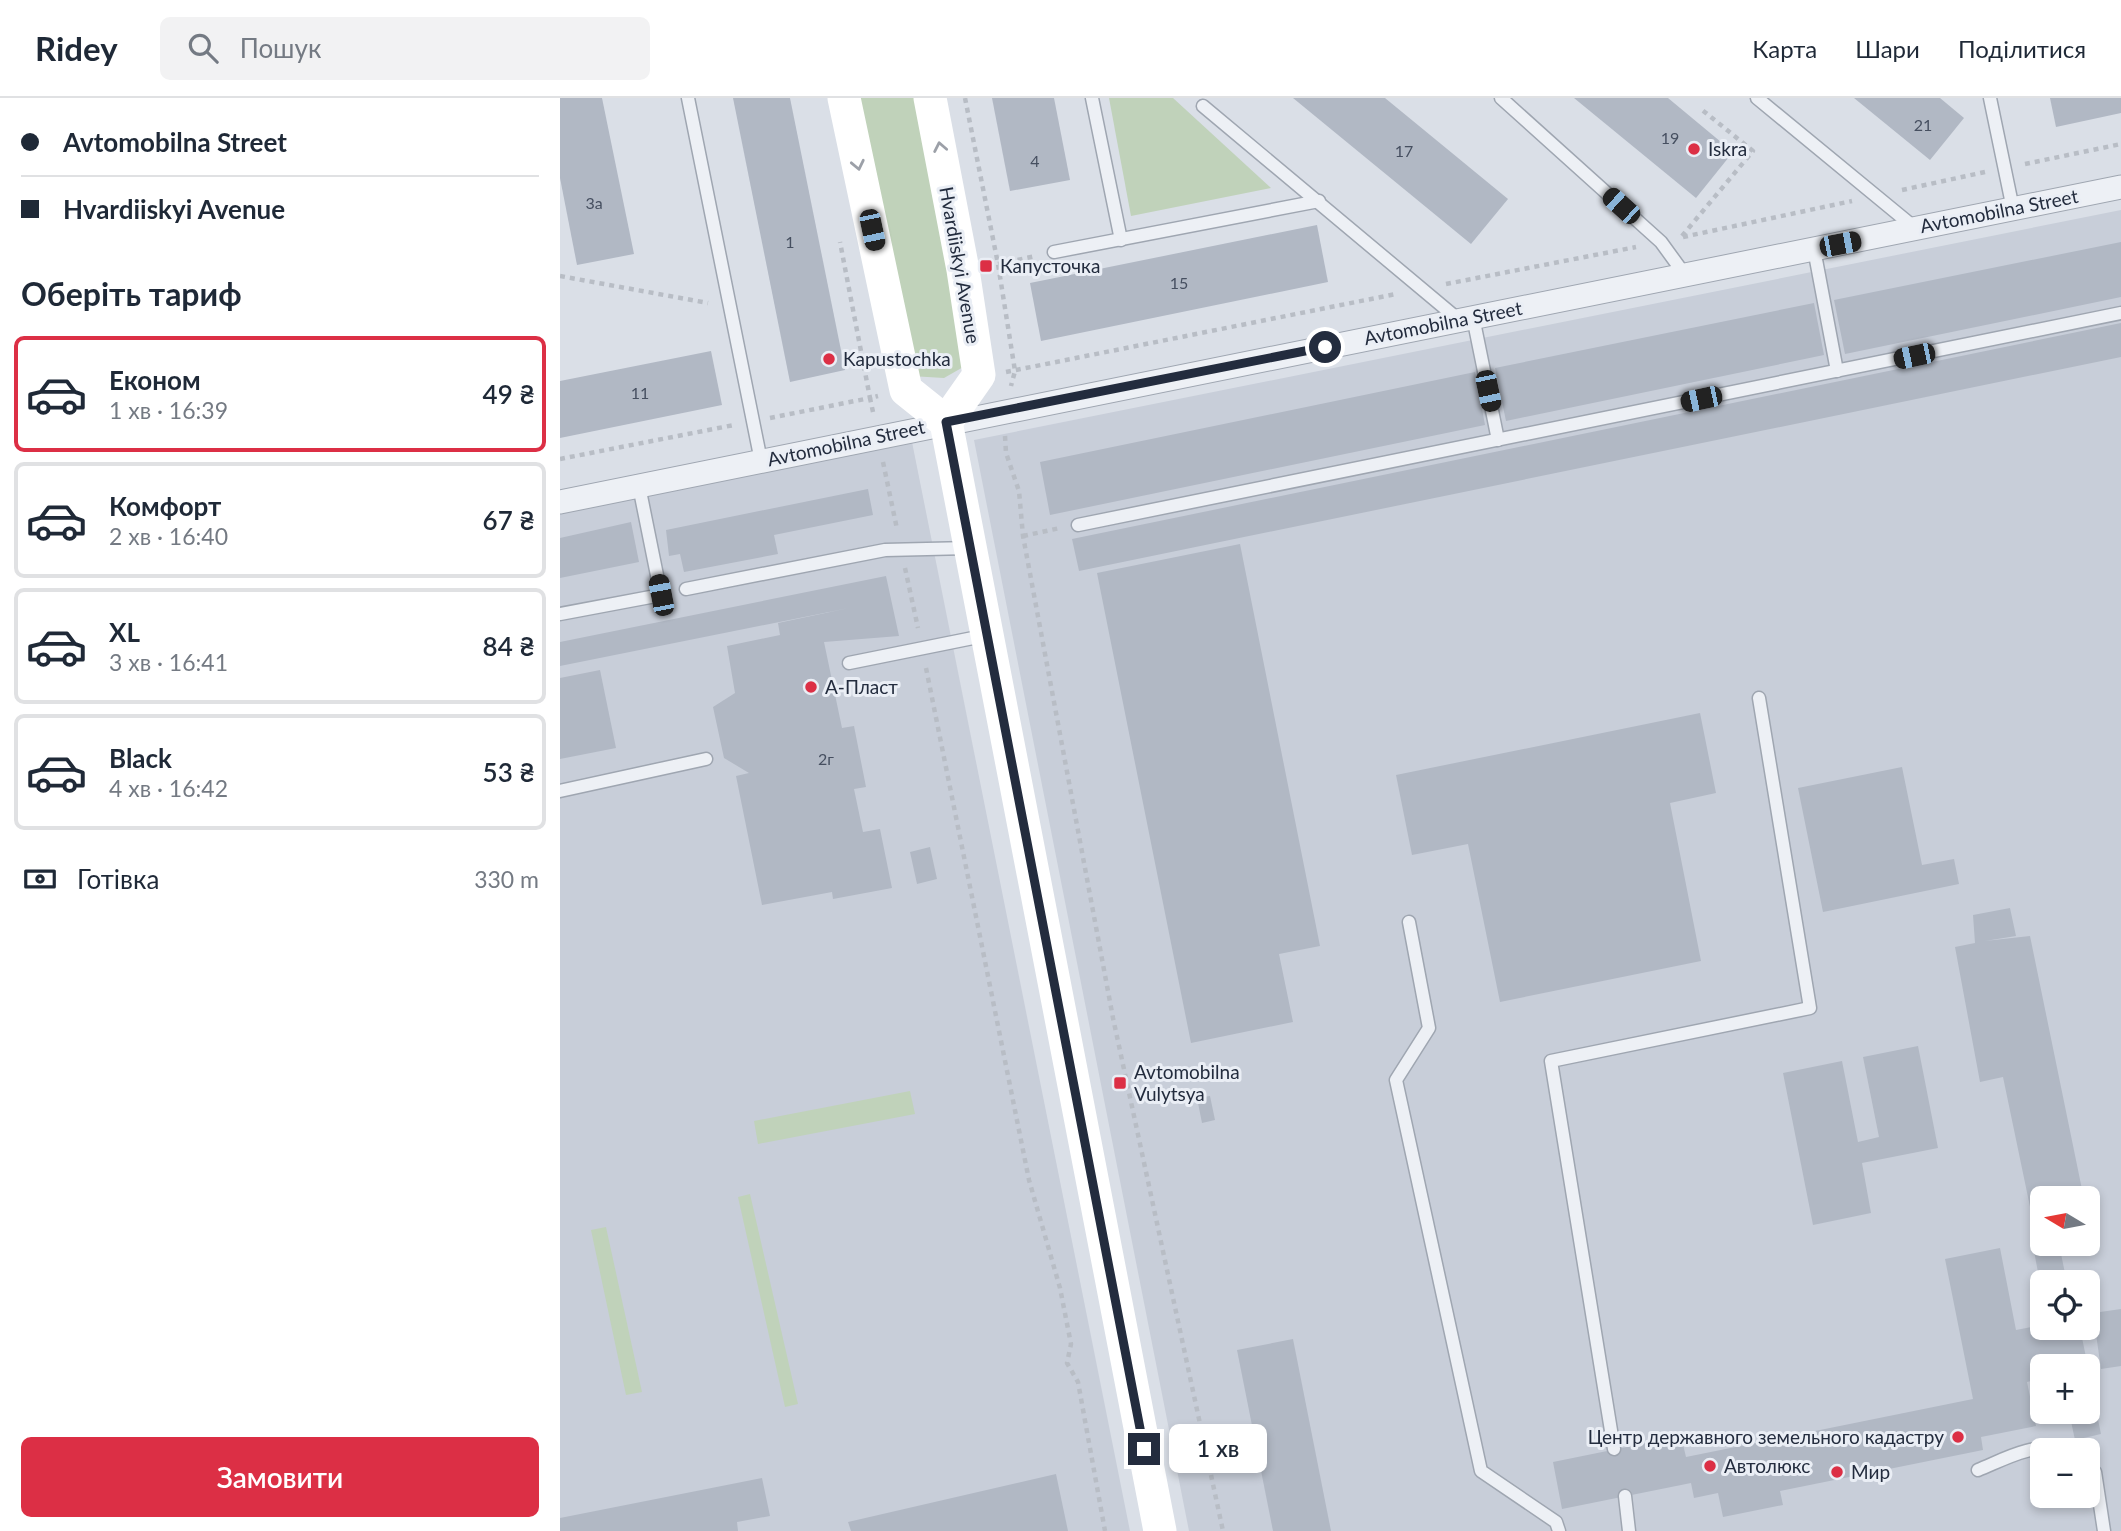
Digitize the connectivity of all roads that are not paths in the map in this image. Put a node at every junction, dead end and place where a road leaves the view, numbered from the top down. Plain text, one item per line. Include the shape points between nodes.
1 (688, 98) edge
2 (844, 98) edge
3 (930, 98) edge
4 (1092, 98) edge
5 (1502, 98) edge
6 (1758, 98) edge
7 (1990, 98) edge
8 (1203, 106) dead end
9 (2121, 187) edge
10 (1319, 201) junction
11 (2013, 209) junction
12 (1915, 228) junction
13 (1121, 240) junction
14 (1814, 249) junction
15 (1054, 252) road end
16 (1685, 275) junction
17 (2121, 313) edge
18 (1466, 319) junction
19 (1837, 371) junction
20 (946, 422) junction
21 (1498, 440) junction
22 (761, 461) junction
23 (639, 486) junction
24 (560, 502) edge
25 (1078, 525) road end
26 (971, 548) junction
27 (686, 590) dead end
28 (560, 614) edge
29 (988, 635) junction
30 (849, 663) dead end
31 (1759, 698) dead end
32 (706, 759) dead end
33 (560, 791) edge
34 (1409, 922) dead end
35 (1614, 1449) dead end
36 (2030, 1451) edge
37 (1978, 1470) dead end
38 (1625, 1496) dead end
39 (2100, 1505) edge
40 (1160, 1531) edge
41 (1559, 1531) edge
42 (1629, 1531) edge
43 (2104, 1531) edge

1 - 22 lane
2 -> 20 main road via 906,390
20 -> 3 main road, Hvardiiskyi Avenue via 979,375
4 - 13 lane
5 - 16 lane via 1661,242
6 - 12 lane
7 - 11 lane
8 - 10 lane
9 - 11 street, Avtomobilna Street
10 - 13 lane
10 - 18 lane via 1423,289
11 - 12 street, Avtomobilna Street
12 - 14 street, Avtomobilna Street
13 - 15 lane
14 - 16 street, Avtomobilna Street
14 - 19 lane
16 - 18 street, Avtomobilna Street
17 - 19 lane
18 - 20 street, Avtomobilna Street
18 - 21 lane
19 - 21 lane
20 - 22 street, Avtomobilna Street
20 - 26 main road
21 - 25 lane
22 - 23 street, Avtomobilna Street
23 - 24 street, Avtomobilna Street
23 - 28 lane via 661,595
26 - 27 lane via 885,550
26 - 29 main road
29 - 30 lane
29 - 40 main road
31 - 35 lane via 1810,1008 1551,1060
32 - 33 lane
34 - 41 lane via 1429,1028 1396,1080 1481,1471 1556,1522
36 - 37 lane
38 - 42 lane
39 - 43 lane

